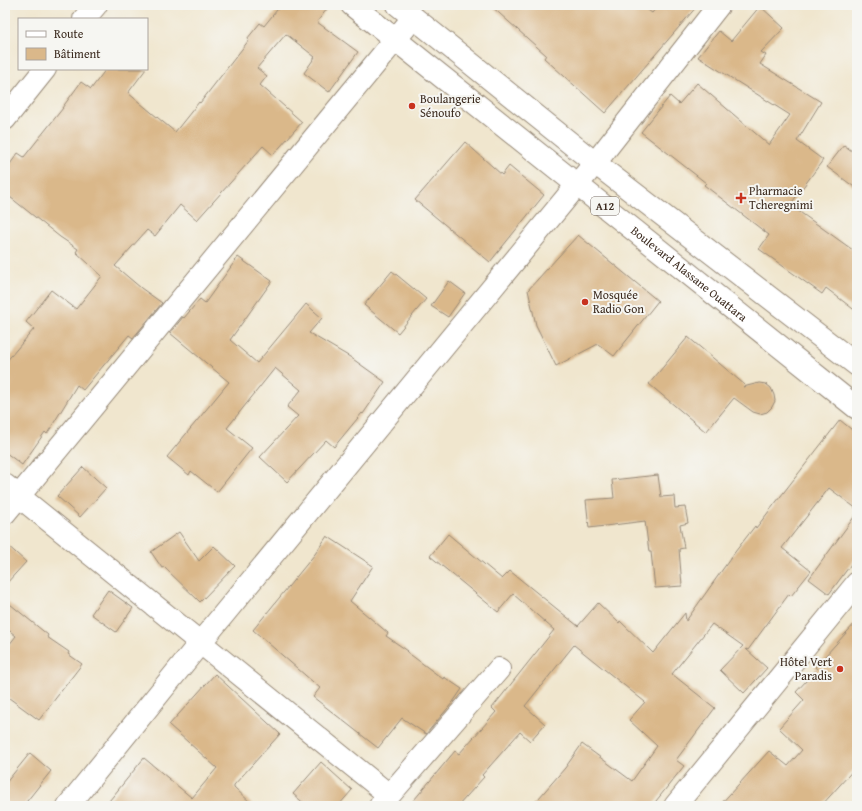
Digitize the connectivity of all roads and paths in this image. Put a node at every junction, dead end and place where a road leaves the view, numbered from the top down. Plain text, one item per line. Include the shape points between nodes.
1 (96, 5) edge
2 (352, 5) edge
3 (719, 5) edge
4 (405, 11) edge
5 (85, 18) edge
6 (395, 40) junction
7 (44, 70) edge
8 (5, 119) edge
9 (595, 164) junction
10 (578, 184) junction
11 (857, 365) edge
12 (857, 408) edge
13 (12, 491) edge
14 (5, 513) edge
15 (857, 583) edge
16 (200, 643) junction
17 (499, 669) dead end
18 (385, 801) edge
19 (68, 806) edge
20 (675, 806) edge

1 - 5 street
2 - 6 street, Boulevard Alassane Ouattara / A12
3 - 9 street
4 - 6 street
4 - 9 street, A12
6 - 10 street, Boulevard Alassane Ouattara / A12
6 - 13 street
7 - 8 street
9 - 10 street
9 - 11 street, A12
10 - 12 street, Boulevard Alassane Ouattara / A12
10 - 16 street
13 - 14 street
13 - 16 street
15 - 20 street
16 - 18 street
16 - 19 street
17 - 18 street

